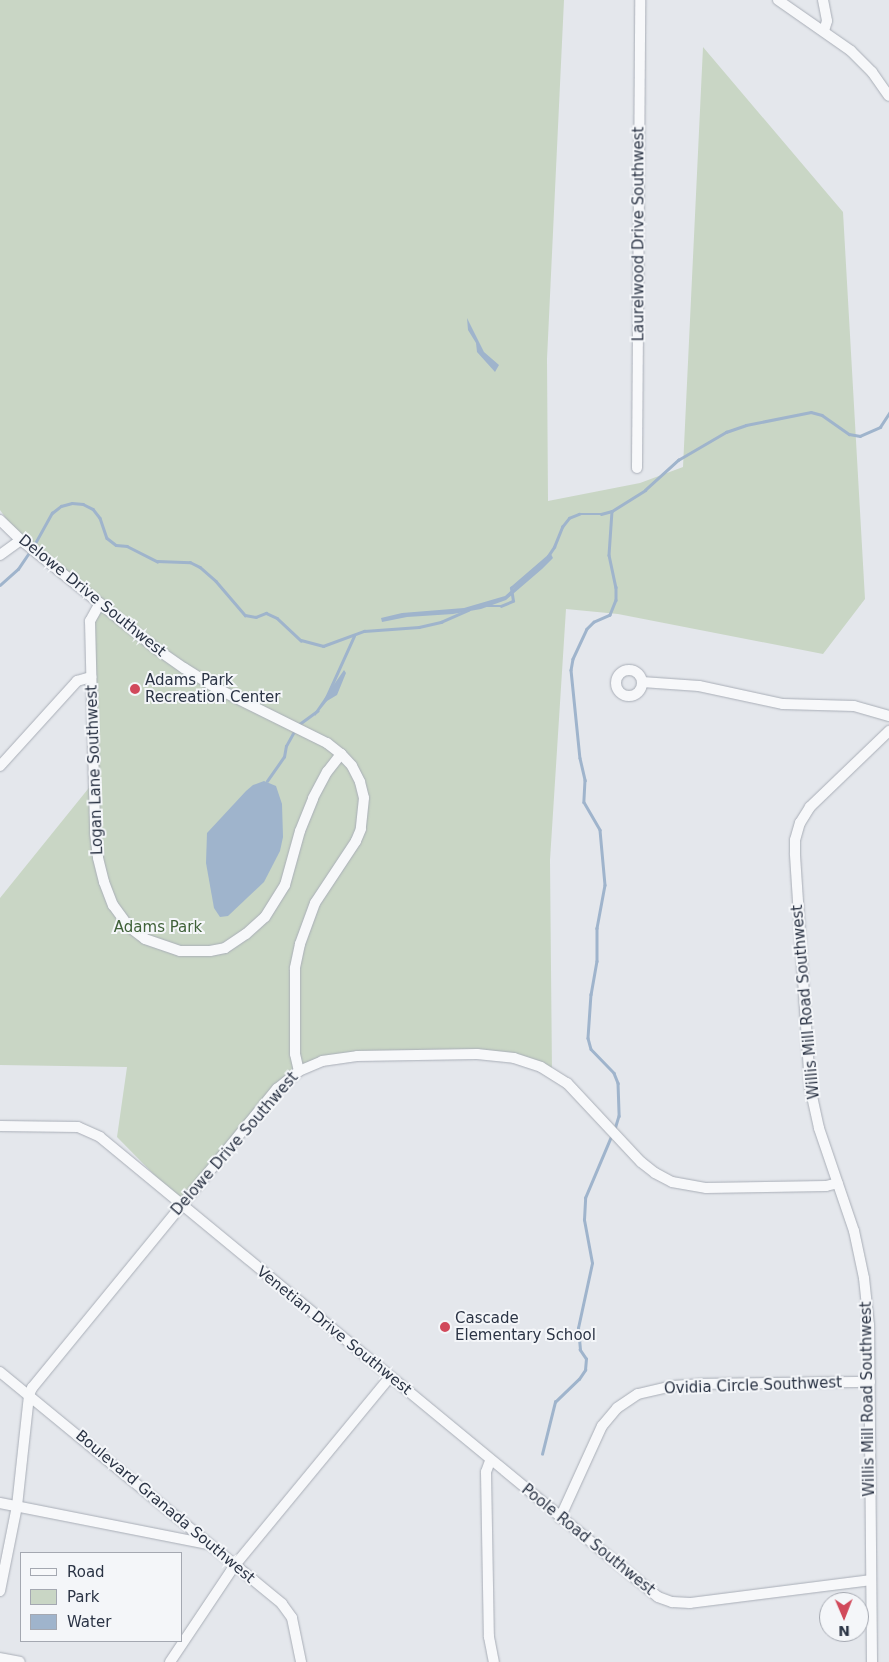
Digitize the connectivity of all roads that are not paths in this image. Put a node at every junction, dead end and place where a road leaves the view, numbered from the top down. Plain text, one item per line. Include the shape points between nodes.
1 (640, 0) edge
2 (778, 0) edge
3 (822, 0) edge
4 (824, 31) junction
5 (889, 96) edge
6 (637, 468) dead end
7 (0, 520) edge
8 (20, 540) junction
9 (0, 555) edge
10 (100, 603) junction
11 (92, 678) junction
12 (642, 682) dead end
13 (889, 716) edge
14 (889, 731) edge
15 (342, 754) junction
16 (0, 766) edge
17 (299, 1071) junction
18 (0, 1126) edge
19 (838, 1183) junction
20 (182, 1205) junction
21 (0, 1372) edge
22 (390, 1377) junction
23 (870, 1382) junction
24 (29, 1395) junction
25 (490, 1460) junction
26 (0, 1503) edge
27 (16, 1506) junction
28 (560, 1518) junction
29 (210, 1544) junction
30 (235, 1565) junction
31 (871, 1580) junction
32 (0, 1591) edge
33 (0, 1658) edge
34 (20, 1662) edge
35 (170, 1662) edge
36 (301, 1662) edge
37 (494, 1662) edge
38 (872, 1662) edge

1 - 6 street, Laurelwood Drive Southwest
2 - 4 street
3 - 4 street via 827,21
4 - 5 street via 872,72
7 - 8 street, Delowe Drive Southwest
8 - 9 street
8 - 10 street, Delowe Drive Southwest
10 - 11 street, Logan Lane Southwest via 90,621
10 - 15 street, Delowe Drive Southwest via 184,668 216,688 327,743
11 - 15 street, Logan Lane Southwest via 95,833 104,882 113,905 128,926 145,939 167,948 195,952 224,948 265,917 285,885 300,831 314,798 327,772
11 - 16 street via 77,681
12 - 13 street via 699,686 783,704 854,706
14 - 19 street, Willis Mill Road Southwest via 810,807 795,840 810,1086 819,1128
15 - 17 street, Delowe Drive Southwest via 360,782 364,815 356,841 315,904 300,944 294,993 295,1054
17 - 19 street via 322,1061 356,1056 476,1054 514,1058 541,1067 568,1083 640,1162 672,1182 706,1188 826,1186
17 - 20 street, Delowe Drive Southwest via 277,1089
18 - 20 street, Venetian Drive Southwest via 63,1125 89,1131
19 - 23 street, Willis Mill Road Southwest via 854,1231 864,1278
20 - 22 street, Venetian Drive Southwest
20 - 24 street, Delowe Drive Southwest
21 - 24 street, Boulevard Granada Southwest
22 - 25 street, Venetian Drive Southwest
22 - 30 street
23 - 28 street, Ovidia Circle Southwest via 699,1384 638,1394 617,1408 602,1426
23 - 31 street, Willis Mill Road Southwest
24 - 27 street
24 - 29 street, Boulevard Granada Southwest
25 - 28 street, Poole Road Southwest
25 - 37 street via 486,1472 489,1638
26 - 27 street
27 - 29 street
27 - 32 street
28 - 31 street, Poole Road Southwest via 648,1591 672,1602 690,1603
29 - 30 street, Boulevard Granada Southwest
30 - 35 street
30 - 36 street, Boulevard Granada Southwest via 287,1610 292,1618
31 - 38 street, Willis Mill Road Southwest
33 - 34 street

